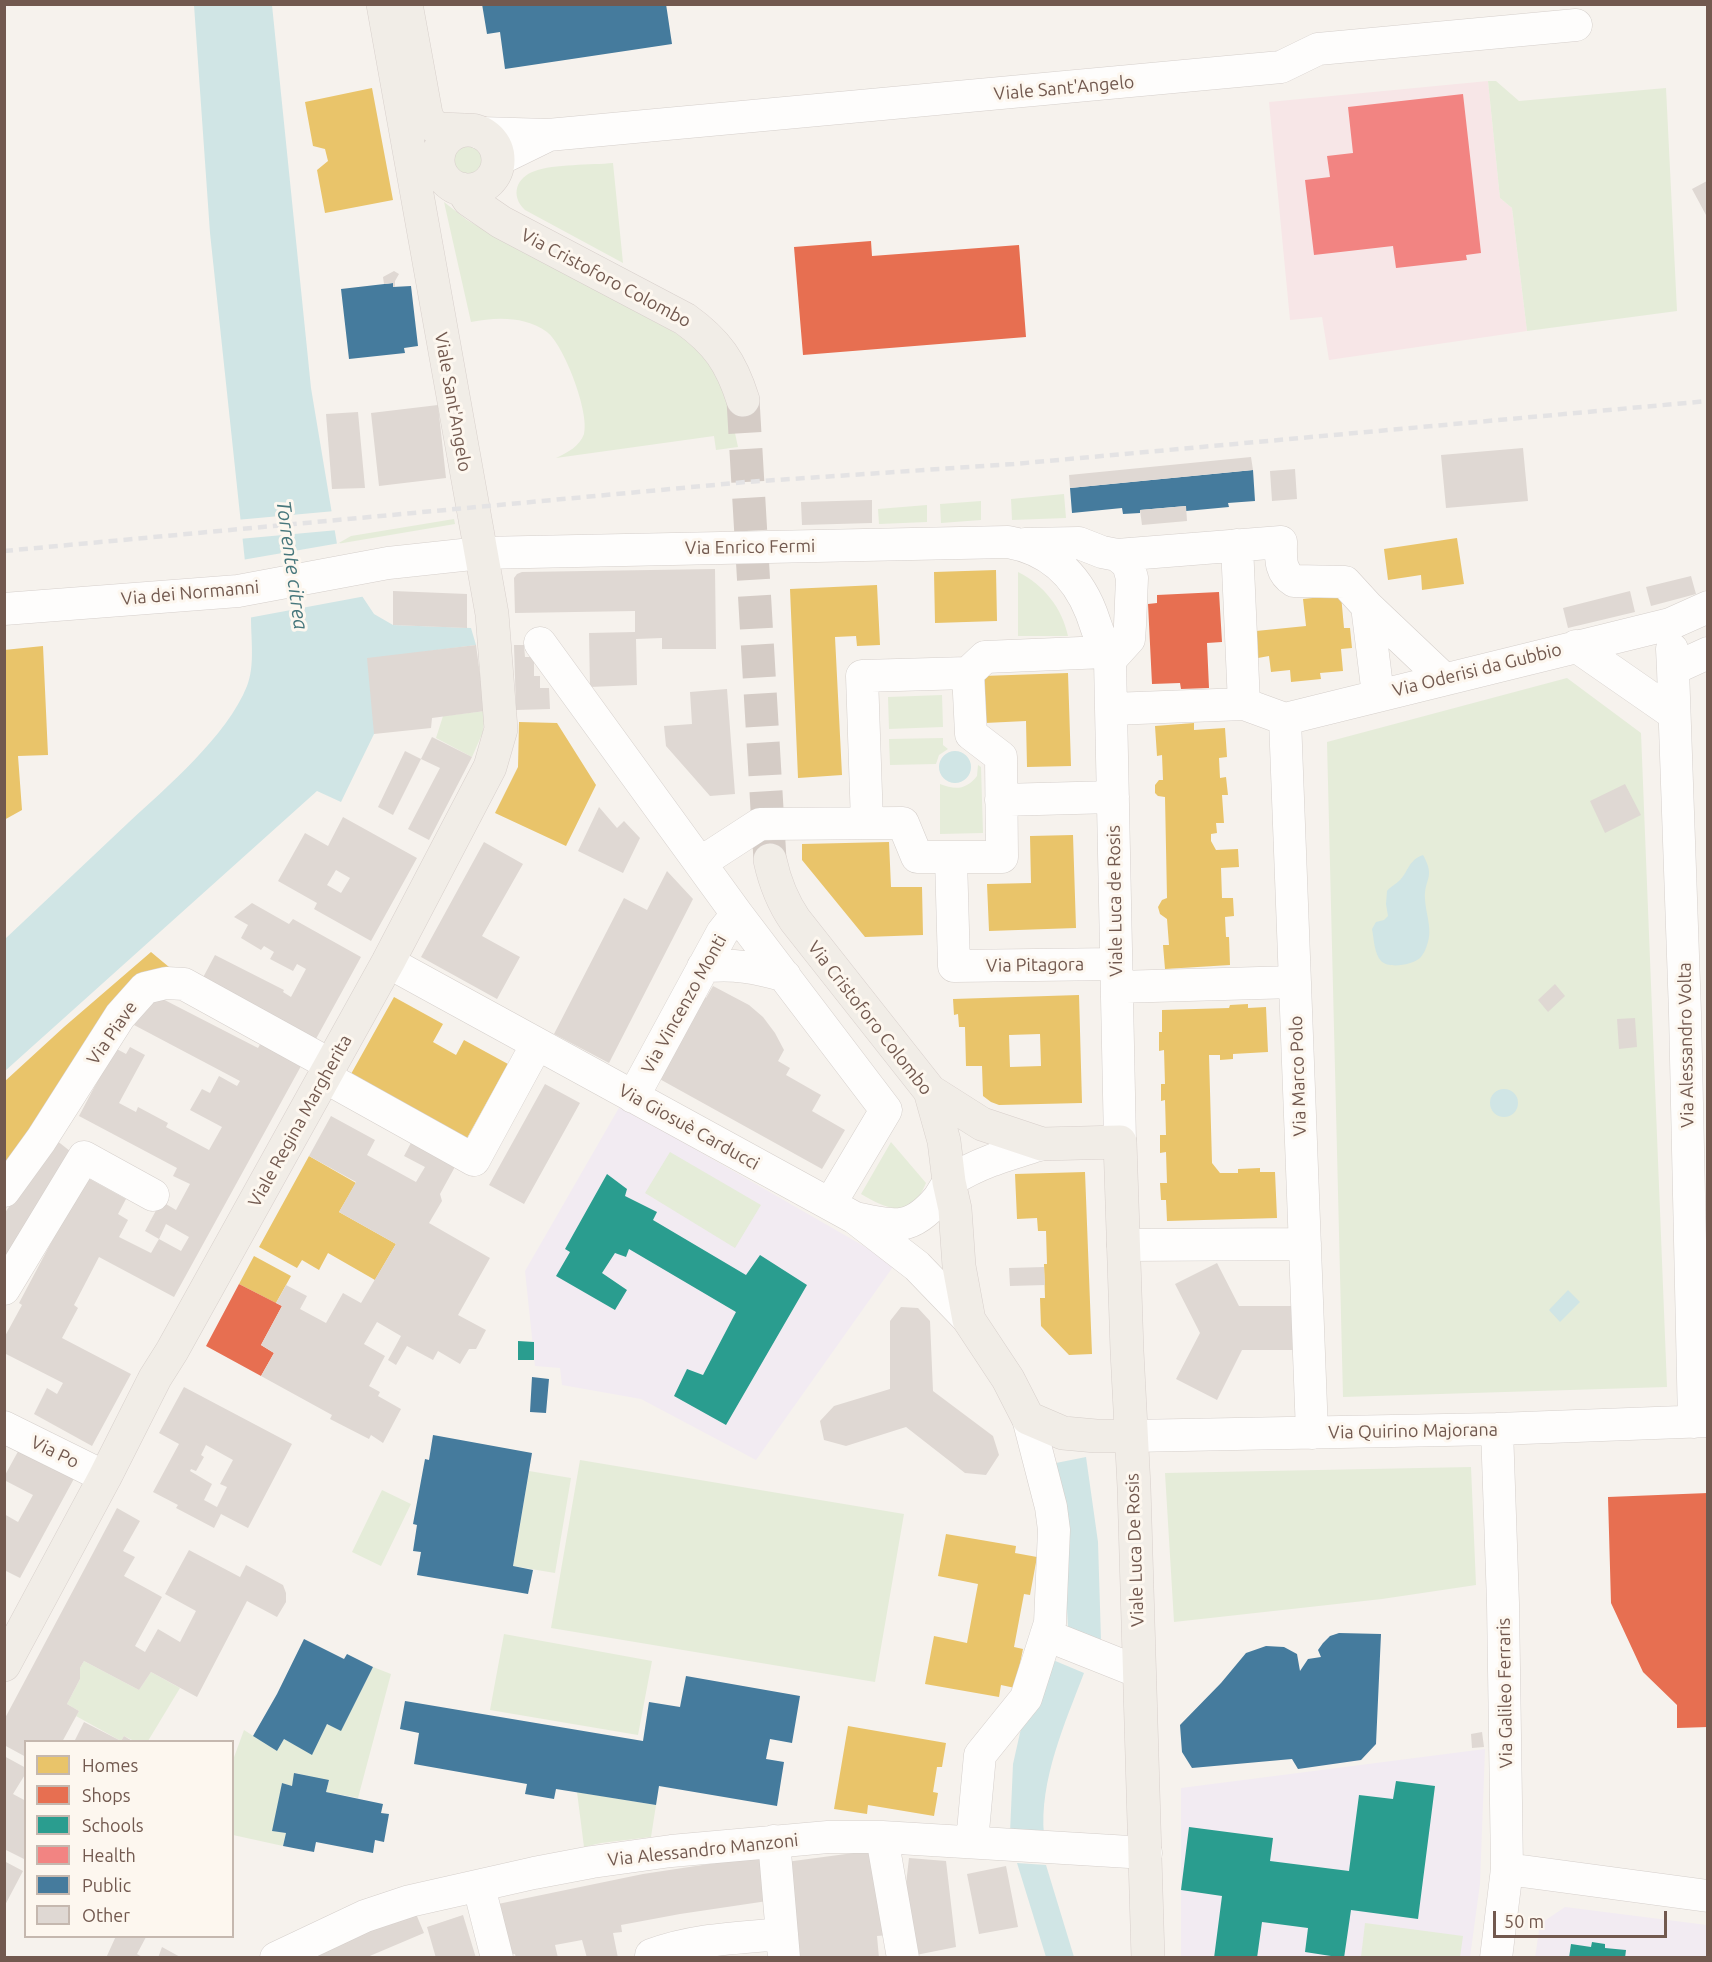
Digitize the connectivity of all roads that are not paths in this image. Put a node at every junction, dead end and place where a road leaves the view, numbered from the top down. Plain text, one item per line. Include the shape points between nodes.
1 (383, 4) edge
2 (394, 4) edge
3 (406, 4) edge
4 (1576, 25) dead end
5 (472, 131) junction
6 (548, 135) junction
7 (497, 166) junction
8 (447, 173) junction
9 (501, 222) junction
10 (426, 250) junction
11 (743, 400) tunnel mouth
12 (1018, 544) junction
13 (1237, 545) junction
14 (1169, 550) junction
15 (480, 553) junction
16 (1117, 555) junction
17 (1133, 586) junction
18 (1367, 606) junction
19 (1707, 607) edge
20 (4, 609) edge
21 (1671, 624) junction
22 (540, 643) dead end
23 (1576, 646) junction
24 (1707, 653) edge
25 (1108, 656) junction
26 (1673, 669) junction
27 (968, 673) junction
28 (1444, 679) junction
29 (1378, 695) junction
30 (1244, 704) junction
31 (1111, 709) junction
32 (1674, 714) junction
33 (1284, 719) junction
34 (1113, 797) junction
35 (1001, 800) junction
36 (867, 823) junction
37 (951, 858) junction
38 (770, 860) tunnel mouth
39 (700, 863) junction
40 (1694, 866) edge
41 (737, 914) junction
42 (388, 962) junction
43 (703, 967) junction
44 (1117, 975) junction
45 (785, 976) junction
46 (1295, 982) junction
47 (1696, 1013) edge
48 (537, 1044) junction
49 (328, 1071) junction
50 (930, 1091) junction
51 (633, 1097) junction
52 (1120, 1142) junction
53 (1042, 1144) junction
54 (949, 1182) junction
55 (4, 1191) edge
56 (153, 1195) dead end
57 (842, 1211) junction
58 (1305, 1244) junction
59 (1123, 1245) junction
60 (4, 1289) edge
61 (969, 1320) junction
62 (1028, 1418) junction
63 (1701, 1421) edge
64 (4, 1427) edge
65 (1497, 1429) junction
66 (1312, 1433) junction
67 (1131, 1436) junction
68 (105, 1476) junction
69 (1046, 1635) junction
70 (4, 1665) edge
71 (1139, 1672) junction
72 (882, 1837) junction
73 (774, 1841) junction
74 (972, 1842) junction
75 (1146, 1853) junction
76 (1507, 1869) junction
77 (479, 1887) junction
78 (1707, 1896) edge
79 (783, 1946) edge
80 (276, 1958) edge
81 (496, 1958) edge
82 (651, 1958) edge
83 (903, 1958) edge
84 (1148, 1958) edge
85 (1496, 1958) edge

1 - 10 main road, Viale Sant'Angelo
2 - 8 main road via 415,118 424,145
3 - 5 main road, Viale Sant'Angelo via 430,124 440,129
4 - 6 street, Viale Sant'Angelo via 1318,49 1281,67
5 - 6 street, Viale Sant'Angelo
5 - 7 main road via 493,144
5 - 8 main road via 454,134 441,149
6 - 7 street, Viale Sant'Angelo
7 - 8 main road via 490,181 472,190
7 - 9 main road, Via Cristoforo Colombo via 493,196
8 - 9 main road, Via Cristoforo Colombo via 469,200
8 - 10 main road, Viale Sant'Angelo
9 - 11 main road, Via Cristoforo Colombo via 705,333 723,354
10 - 15 main road, Viale Sant'Angelo
12 - 15 street, Via Enrico Fermi
12 - 16 street via 1079,543
12 - 25 street, Viale Luca de Rosis via 1043,552 1068,573 1090,610
13 - 14 street
13 - 18 street via 1281,542 1282,568 1287,577 1294,581 1345,582
13 - 30 street
14 - 16 street
14 - 17 street via 1140,568
15 - 20 street, Via dei Normanni via 388,563 238,591
15 - 42 main road, Viale Regina Margherita via 492,614 501,729 490,768
16 - 17 street via 1128,564
17 - 25 street via 1129,639
18 - 28 street
18 - 29 street, Via Oderisi da Gubbio
19 - 21 street
21 - 23 street, Via Oderisi da Gubbio
21 - 26 street, Via Alessandro Volta
22 - 39 street
23 - 28 street, Via Oderisi da Gubbio
23 - 32 street
24 - 26 street
25 - 27 street via 986,657
25 - 31 street, Viale Luca de Rosis
26 - 32 street, Via Alessandro Volta
27 - 35 street via 971,734 1001,757
27 - 36 street via 862,676
28 - 29 street, Via Oderisi da Gubbio
29 - 33 street, Via Oderisi da Gubbio
30 - 31 street
30 - 33 street
31 - 34 street, Viale Luca de Rosis
32 - 40 street, Via Alessandro Volta
33 - 46 street, Via Marco Polo
34 - 35 street
34 - 44 street, Viale Luca de Rosis
35 - 37 street via 1002,857
36 - 37 street via 903,823 917,858
36 - 39 street via 760,824
37 - 44 street, Via Pitagora via 954,966
38 - 50 main road, Via Cristoforo Colombo via 775,883 795,920
39 - 41 street
40 - 47 street, Via Alessandro Volta
41 - 43 street, Via Vincenzo Monti
41 - 45 street
42 - 48 street, Via Giosuè Carducci
42 - 49 main road, Viale Regina Margherita
43 - 45 street via 746,966
43 - 51 street, Via Vincenzo Monti
44 - 46 street, Via Pitagora
44 - 52 street, Viale Luca de Rosis
45 - 57 street via 886,1110
46 - 58 street, Via Marco Polo
47 - 63 street, Via Alessandro Volta
48 - 49 street, Via Piave via 474,1161
48 - 51 street, Via Giosuè Carducci
49 - 55 street, Via Piave via 184,984 145,988 120,1016
49 - 68 main road, Viale Regina Margherita via 155,1378
50 - 53 main road via 982,1124
50 - 54 main road, Via Cristoforo Colombo via 944,1142
51 - 57 street, Via Giosuè Carducci
52 - 53 main road
52 - 59 main road, Viale Luca De Rosis
53 - 54 street via 988,1160
54 - 57 street via 924,1214 910,1223 889,1225
54 - 61 main road, Via Cristoforo Colombo
56 - 60 street via 84,1156
57 - 61 street, Via Giosuè Carducci via 917,1266
58 - 59 street
58 - 66 street, Via Marco Polo
59 - 67 main road, Viale Luca De Rosis
61 - 62 main road, Via Cristoforo Colombo
62 - 67 main road via 1063,1432
62 - 69 street via 1054,1530 1050,1623
63 - 65 street, Via Quirino Majorana
64 - 68 street, Via Po
65 - 66 street, Via Quirino Majorana
65 - 76 street, Via Galileo Ferraris
66 - 67 street, Via Quirino Majorana
67 - 71 main road, Viale Luca De Rosis
68 - 70 main road, Viale Regina Margherita
69 - 71 street
69 - 74 street via 1026,1698 980,1755
71 - 75 main road, Viale Luca De Rosis
72 - 73 street, Via Alessandro Manzoni
72 - 74 street, Via Alessandro Manzoni
72 - 83 street
73 - 77 street, Via Alessandro Manzoni via 592,1862
73 - 79 street
74 - 75 street, Via Alessandro Manzoni
75 - 84 main road, Viale Luca De Rosis
76 - 78 street
76 - 85 street, Via Galileo Ferraris
77 - 80 street, Via Alessandro Manzoni via 365,1916
77 - 81 street
79 - 82 street via 709,1940 669,1948

